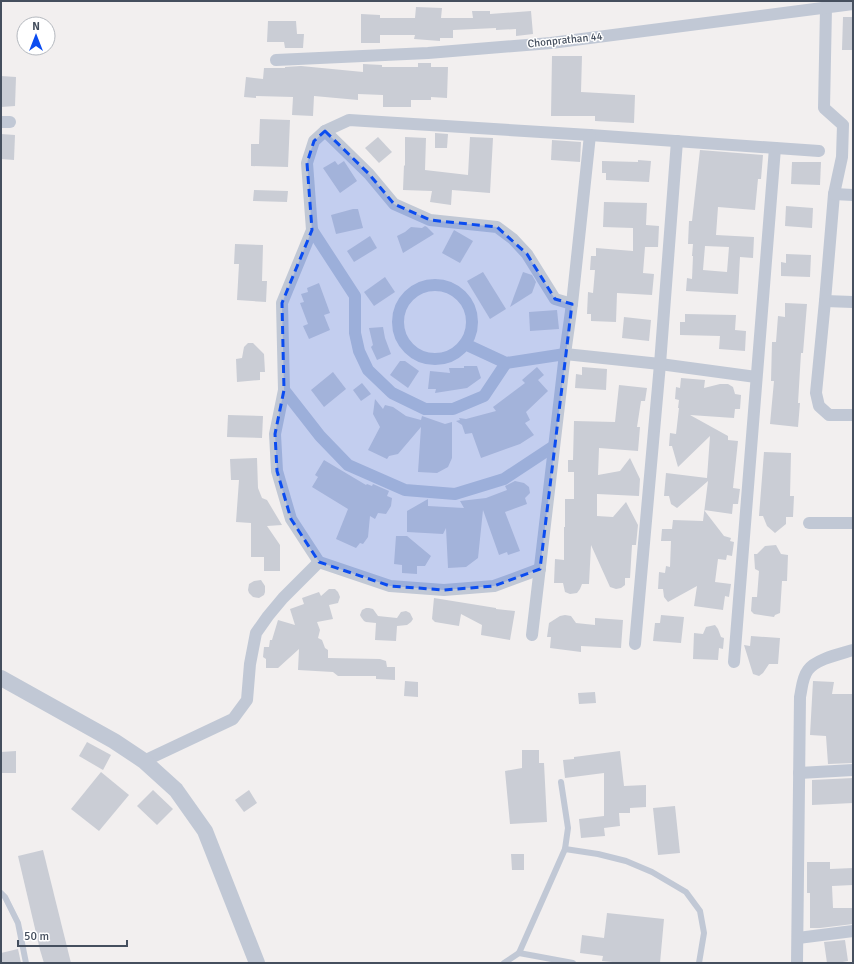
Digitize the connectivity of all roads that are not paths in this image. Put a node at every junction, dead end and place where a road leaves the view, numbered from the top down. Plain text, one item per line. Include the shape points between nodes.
1 (853, 4) edge
2 (826, 8) junction
3 (276, 60) dead end
4 (325, 131) junction
5 (590, 135) junction
6 (677, 141) junction
7 (775, 148) junction
8 (819, 151) dead end
9 (834, 194) junction
10 (853, 195) edge
11 (312, 230) junction
12 (825, 301) junction
13 (853, 302) edge
14 (572, 304) junction
15 (465, 344) junction
16 (565, 354) junction
17 (506, 363) junction
18 (660, 364) junction
19 (756, 377) junction
20 (284, 390) junction
21 (853, 415) edge
22 (554, 446) junction
23 (809, 523) dead end
24 (853, 523) edge
25 (319, 562) junction
26 (540, 569) junction
27 (532, 635) dead end
28 (635, 644) dead end
29 (853, 650) edge
30 (734, 662) dead end
31 (1, 678) edge
32 (144, 761) junction
33 (853, 770) edge
34 (799, 773) junction
35 (561, 782) dead end
36 (565, 849) junction
37 (1, 893) edge
38 (853, 931) edge
39 (798, 938) junction
40 (519, 953) junction
41 (26, 963) edge
42 (257, 963) edge
43 (504, 963) edge
44 (573, 963) edge
45 (700, 963) edge
46 (797, 963) edge

1 - 2 street, Chonprathan 44
2 - 3 street, Chonprathan 44 via 550,43
2 - 9 street via 824,108 843,125 842,157
4 - 5 street via 349,120
4 - 11 street via 314,141 306,162
4 - 14 street via 369,174 394,204 430,220 497,227 527,254 554,300
5 - 6 street
5 - 14 street
6 - 7 street
6 - 18 street
7 - 8 street
7 - 19 street
9 - 10 street
9 - 12 street
11 - 17 street via 355,296 359,352 368,370 392,393 425,409 453,409 484,396
11 - 20 street via 282,303
12 - 13 street
12 - 21 street via 816,393 819,406 829,414
14 - 16 street
15 - 15 street via 454,354 442,359 429,359 414,354 399,335 397,322 404,301 413,292 437,285 458,293 467,303 471,315 471,333
15 - 17 street
16 - 17 street
16 - 18 street
16 - 22 street
18 - 19 street
18 - 28 street
19 - 30 street
20 - 22 street via 320,436 348,465 405,490 456,494 504,479
20 - 25 street via 275,434 276,471 291,518
22 - 26 street
23 - 24 street
25 - 26 street via 390,586 444,590 494,586
25 - 32 street via 283,598 256,633 247,700 234,719
26 - 27 street
29 - 34 street via 822,660 808,669 803,680 800,697
31 - 32 street via 114,741
32 - 42 street via 176,790 205,831
33 - 34 street
34 - 39 street
35 - 36 lane via 568,828
36 - 40 lane
36 - 45 lane via 626,861 652,872 686,892 700,911 704,933
37 - 41 lane via 18,923
38 - 39 street
39 - 46 street
40 - 43 lane
40 - 44 lane

